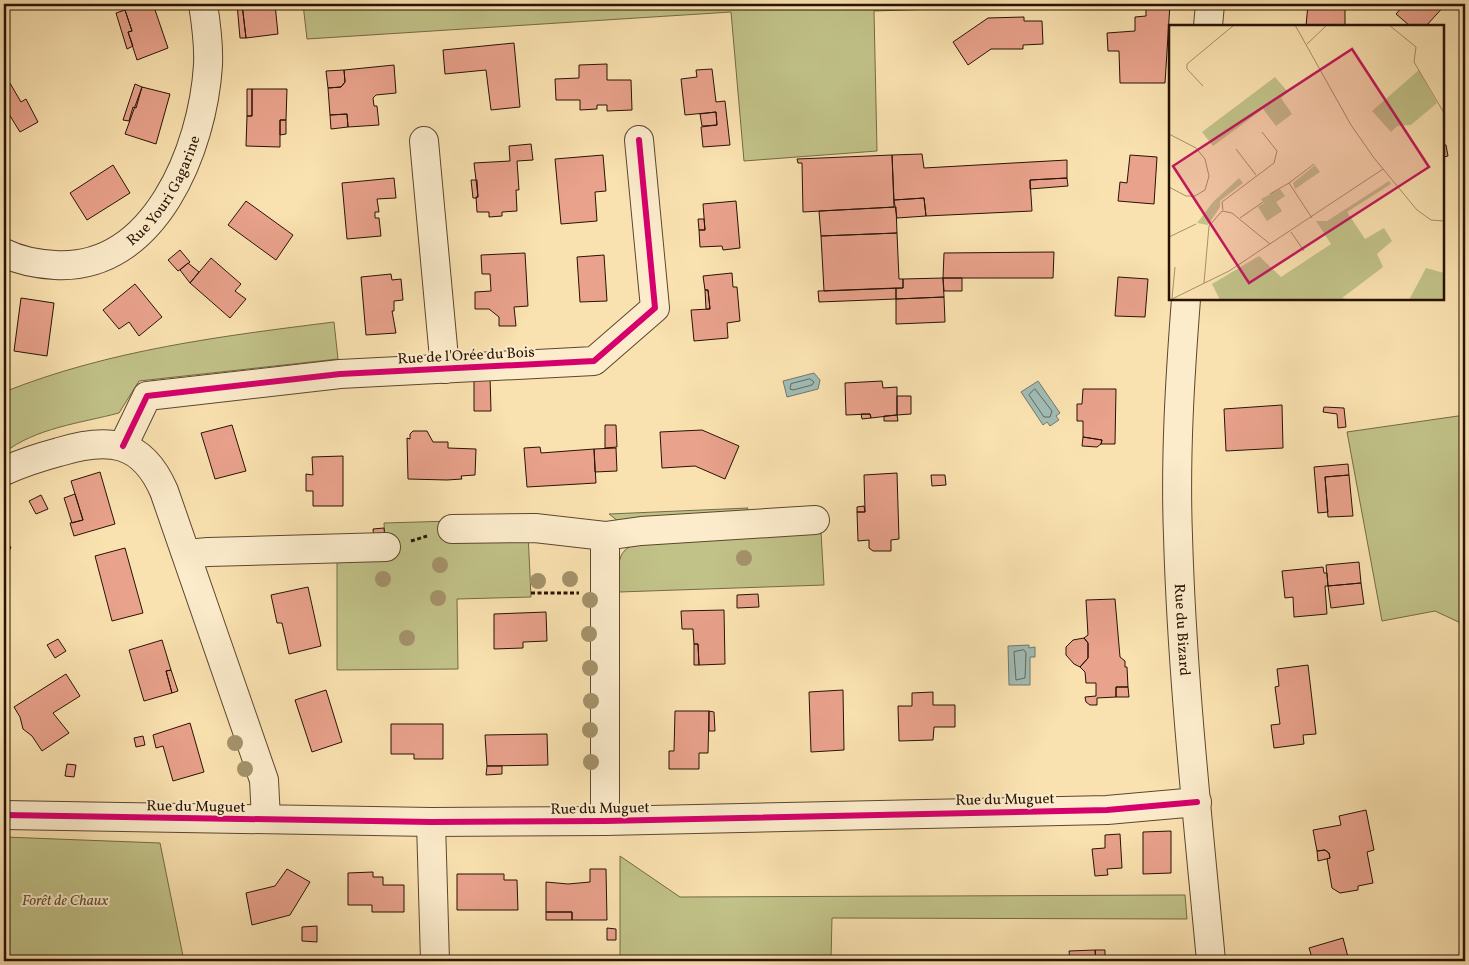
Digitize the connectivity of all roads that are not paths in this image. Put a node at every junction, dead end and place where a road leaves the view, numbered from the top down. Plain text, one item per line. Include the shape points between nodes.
1 (203, 4) edge
2 (1210, 4) edge
3 (1208, 25) edge
4 (639, 140) dead end
5 (424, 141) dead end
6 (4, 253) edge
7 (1186, 300) edge
8 (445, 369) junction
9 (123, 446) junction
10 (4, 471) edge
11 (815, 520) dead end
12 (452, 529) road end
13 (605, 536) junction
14 (386, 547) road end
15 (187, 554) junction
16 (1197, 802) junction
17 (4, 815) edge
18 (266, 819) junction
19 (605, 821) junction
20 (432, 822) junction
21 (434, 961) edge
22 (1211, 961) edge

1 - 6 street, Rue Youri Gagarine via 208,63 200,119 181,174 150,222 131,242 93,263 46,265
2 - 3 street
4 - 8 street, Rue de l'Orée du Bois via 655,308 594,361
5 - 8 street, Rue de l'Orée du Bois
7 - 16 street, Rue du Bizard via 1178,436 1178,536
8 - 9 street, Rue de l'Orée du Bois via 340,374 147,396
9 - 10 street, Rue du Muguet via 111,443 81,445
9 - 15 street, Rue du Muguet via 152,467
11 - 13 street
12 - 13 street via 534,528
13 - 19 street, Rue du Muguet
14 - 15 street
15 - 18 street, Rue du Muguet via 264,780
16 - 19 street, Rue du Muguet via 1107,810
16 - 22 street, Rue du Bizard
17 - 18 street, Rue du Muguet
18 - 20 street, Rue du Muguet
19 - 20 street, Rue du Muguet
20 - 21 street

